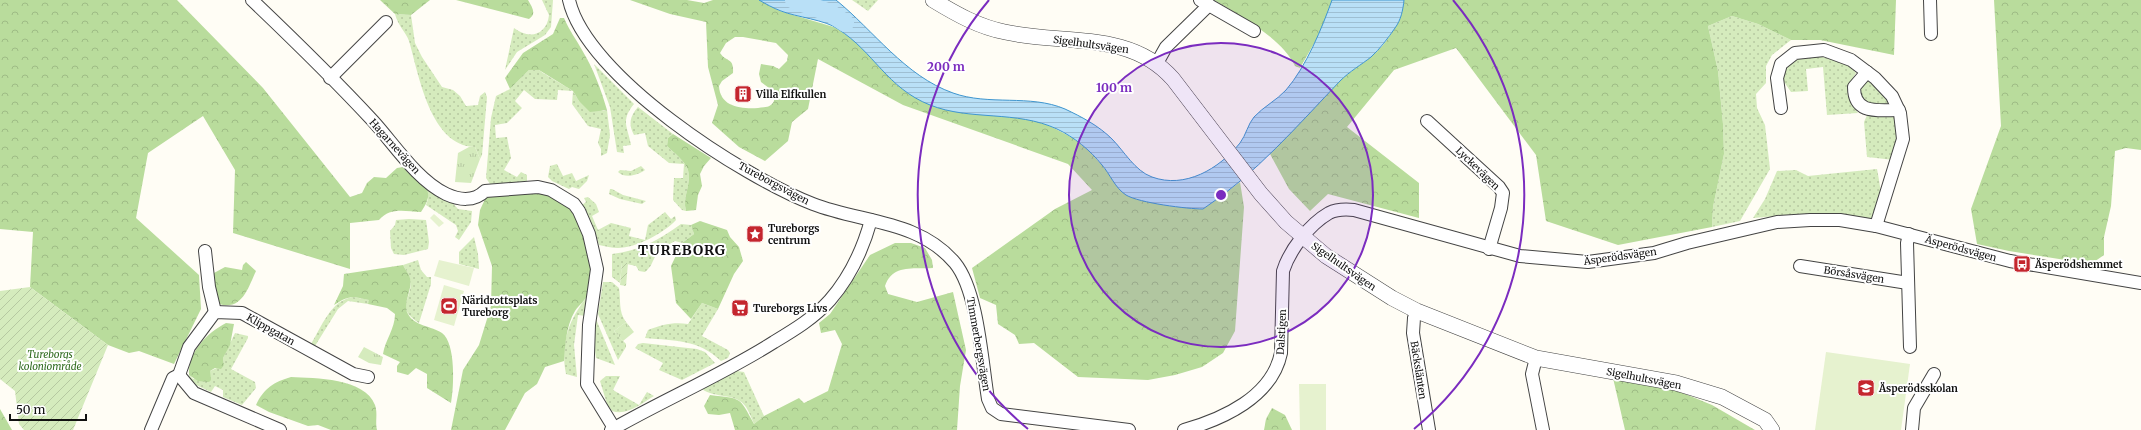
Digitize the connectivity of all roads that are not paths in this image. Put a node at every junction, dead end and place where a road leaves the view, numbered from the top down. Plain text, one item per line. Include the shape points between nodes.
1 (252, 0) edge
2 (569, 0) edge
3 (1930, 0) edge
4 (942, 2) edge
5 (1205, 2) edge
6 (386, 22) dead end
7 (1254, 31) dead end
8 (1931, 34) dead end
9 (1156, 63) junction
10 (1866, 72) junction
11 (330, 78) junction
12 (1781, 108) dead end
13 (1899, 110) junction
14 (1427, 120) dead end
15 (871, 220) junction
16 (1876, 226) junction
17 (1909, 234) junction
18 (1303, 238) junction
19 (1489, 249) junction
20 (205, 251) dead end
21 (1290, 254) joint
22 (1800, 266) dead end
23 (1908, 283) junction
24 (2141, 284) edge
25 (1417, 311) junction
26 (215, 312) junction
27 (1910, 347) dead end
28 (1536, 358) junction
29 (1934, 374) dead end
30 (179, 375) junction
31 (368, 377) dead end
32 (1051, 425) edge
33 (613, 429) edge
34 (151, 430) edge
35 (280, 430) edge
36 (1129, 430) edge
37 (1184, 430) edge
38 (1429, 430) edge
39 (1543, 430) edge
40 (1772, 430) edge
41 (1912, 430) edge

1 - 11 street, Hagarnevägen
2 - 15 street, Tureborgsvägen via 576,21 588,41 628,84 668,119 706,145 787,193 813,204
3 - 8 street
4 - 9 street, Sigelhultsvägen via 969,20 1005,32 1123,47 1134,50
5 - 7 street
5 - 9 street via 1166,47
6 - 11 street
9 - 18 street, Sigelhultsvägen via 1173,79 1261,194
10 - 12 street via 1851,60 1824,50 1795,53 1781,64 1777,78
10 - 13 street via 1892,96
10 - 13 street via 1854,87 1854,97 1859,104 1866,109
11 - 33 street, Hagarnevägen via 420,175 446,194 469,200 479,197 485,191 538,187 552,190 574,204 589,234 597,269 589,324 587,384
13 - 16 street via 1904,139
14 - 19 street, Lyckevägen via 1503,193
15 - 32 street, Timmerbergsvägen via 906,228 925,238 956,264 973,305 990,405 1001,414
15 - 33 street via 864,244 852,268 816,314 747,359
16 - 17 street, Äsperödsvägen
16 - 19 street, Äsperödsvägen via 1840,220 1777,222 1687,242 1654,253 1588,262 1542,260
17 - 23 street
17 - 24 street, Äsperödsvägen via 2010,261
18 - 19 street, Äsperödsvägen via 1330,213 1342,209 1354,210
18 - 21 street, Äsperödsvägen
18 - 25 street, Sigelhultsvägen via 1337,264
20 - 26 street
21 - 37 street, Dalstigen via 1283,271 1282,341 1279,362 1274,373 1265,387 1253,398 1232,411
22 - 23 street, Börsåsvägen
23 - 27 street
25 - 28 street, Sigelhultsvägen
25 - 38 street, Bäckslänten via 1413,333
26 - 30 street via 189,347
26 - 31 street, Klippgatan via 242,313 353,374
28 - 39 street via 1532,374
28 - 40 street, Sigelhultsvägen via 1700,389 1752,411 1765,420
29 - 41 street via 1914,408
30 - 34 street via 172,378
30 - 35 street via 194,393
32 - 36 street

